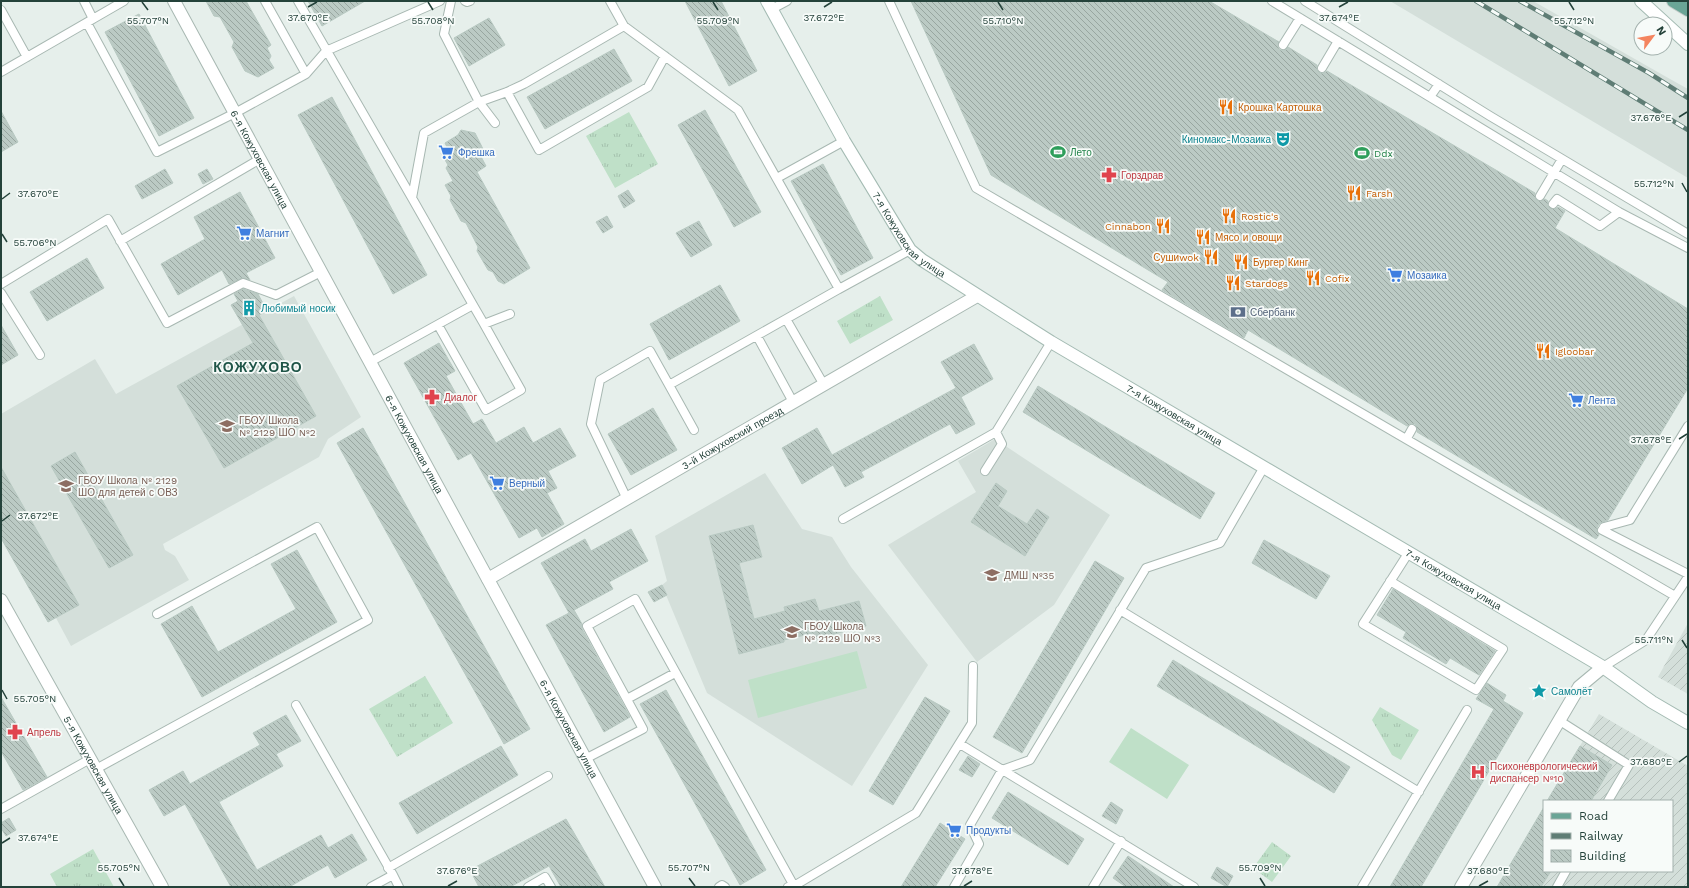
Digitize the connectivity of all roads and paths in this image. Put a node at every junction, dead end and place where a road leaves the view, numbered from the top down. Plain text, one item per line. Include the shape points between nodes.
1 (84, 1) edge
2 (124, 1) edge
3 (174, 1) edge
4 (265, 1) edge
5 (298, 1) edge
6 (440, 1) edge
7 (452, 1) edge
8 (465, 1) edge
9 (470, 1) edge
10 (610, 1) edge
11 (787, 1) edge
12 (889, 1) edge
13 (1272, 1) edge
14 (1305, 1) edge
15 (1641, 1) edge
16 (1673, 1) edge
17 (769, 5) edge
18 (1, 10) edge
19 (1688, 10) edge
20 (1300, 18) junction
21 (90, 21) junction
22 (624, 26) junction
23 (1338, 41) junction
24 (1688, 44) edge
25 (1283, 45) dead end
26 (326, 51) junction
27 (665, 56) junction
28 (27, 57) junction
29 (1322, 68) dead end
30 (1, 72) edge
31 (306, 74) junction
32 (1439, 84) junction
33 (507, 92) junction
34 (1430, 97) junction
35 (479, 102) junction
36 (235, 113) junction
37 (495, 123) dead end
38 (844, 141) junction
39 (260, 159) junction
40 (1562, 159) junction
41 (1554, 172) junction
42 (777, 178) junction
43 (1540, 196) dead end
44 (412, 198) junction
45 (1553, 204) dead end
46 (1619, 212) junction
47 (1688, 234) edge
48 (120, 241) junction
49 (1688, 248) edge
50 (910, 250) junction
51 (321, 272) junction
52 (1, 284) edge
53 (839, 289) junction
54 (1, 293) edge
55 (977, 296) junction
56 (473, 305) junction
57 (510, 314) dead end
58 (786, 319) junction
59 (484, 324) junction
60 (438, 325) junction
61 (757, 336) junction
62 (1051, 342) junction
63 (40, 355) dead end
64 (370, 362) junction
65 (670, 385) junction
66 (824, 385) junction
67 (794, 402) junction
68 (1688, 426) edge
69 (1412, 429) dead end
70 (694, 430) dead end
71 (996, 432) junction
72 (1406, 438) junction
73 (1264, 467) junction
74 (985, 471) dead end
75 (627, 499) junction
76 (843, 519) dead end
77 (1584, 532) dead end
78 (1572, 535) junction
79 (1408, 552) junction
80 (1688, 574) edge
81 (1688, 577) edge
82 (488, 579) junction
83 (1390, 581) junction
84 (1675, 596) junction
85 (1, 600) edge
86 (1120, 610) junction
87 (157, 614) dead end
88 (973, 666) dead end
89 (1603, 667) junction
90 (675, 673) junction
91 (627, 699) junction
92 (296, 705) dead end
93 (1467, 710) dead end
94 (1560, 722) junction
95 (1688, 723) edge
96 (960, 744) junction
97 (586, 759) junction
98 (93, 764) junction
99 (1002, 770) junction
100 (548, 776) dead end
101 (1419, 792) junction
102 (1609, 800) edge
103 (1, 809) edge
104 (1121, 841) junction
105 (388, 868) junction
106 (1565, 872) edge
107 (393, 875) junction
108 (791, 886) edge
109 (162, 887) edge
110 (371, 887) edge
111 (399, 887) edge
112 (528, 887) edge
113 (551, 887) edge
114 (655, 887) edge
115 (719, 887) edge
116 (725, 887) edge
117 (954, 887) edge
118 (1093, 887) edge
119 (1194, 887) edge
120 (1362, 887) edge
121 (1460, 887) edge
122 (1557, 887) edge

1 - 21 lane
2 - 21 lane
3 - 36 street, 6-я Кожуховская улица
4 - 31 lane
5 - 26 lane
6 - 26 lane
7 - 35 lane via 444,34
8 - 9 lane
10 - 22 lane
11 - 17 lane
12 - 72 lane via 976,188
13 - 20 lane
14 - 32 lane
15 - 24 street
16 - 19 main road
17 - 38 street, 7-я Кожуховская улица
18 - 28 lane
20 - 23 lane
20 - 25 lane
21 - 28 lane
21 - 36 lane via 157,152
22 - 27 lane
22 - 33 lane
23 - 29 lane
23 - 34 lane
26 - 31 lane
26 - 44 lane
27 - 33 lane via 648,87 539,150
27 - 42 lane via 738,110
28 - 30 lane
31 - 36 lane
32 - 34 lane
32 - 40 lane
33 - 35 lane
34 - 41 lane
35 - 37 lane
35 - 44 lane via 424,133
36 - 39 street, 6-я Кожуховская улица
38 - 42 lane
38 - 50 street, 7-я Кожуховская улица
39 - 48 lane
39 - 51 street, 6-я Кожуховская улица
40 - 41 lane
40 - 47 lane
41 - 43 lane
41 - 46 lane
42 - 53 lane
44 - 56 lane
45 - 46 lane via 1557,199 1600,226
46 - 49 lane
48 - 51 lane via 167,323 243,283 276,295
48 - 52 lane via 108,219
50 - 53 lane
50 - 55 street, 7-я Кожуховская улица
51 - 64 street, 6-я Кожуховская улица
53 - 58 lane
54 - 63 lane
55 - 62 street, 7-я Кожуховская улица
55 - 66 street, 3-й Кожуховский проезд
56 - 59 lane
56 - 60 lane
57 - 59 lane
58 - 61 lane
58 - 66 lane
59 - 60 lane via 521,390 486,410
60 - 64 lane
61 - 65 lane
61 - 67 lane
62 - 71 lane
62 - 73 street, 7-я Кожуховская улица
64 - 82 street, 6-я Кожуховская улица
65 - 70 lane
65 - 75 lane via 650,351 600,380 591,424
66 - 67 street, 3-й Кожуховский проезд
67 - 75 street, 3-й Кожуховский проезд
68 - 80 lane via 1630,520 1603,528
69 - 72 lane
71 - 74 lane via 1002,444
71 - 76 lane
72 - 78 lane
73 - 79 street, 7-я Кожуховская улица
73 - 86 lane via 1220,543 1146,568
75 - 82 street, 3-й Кожуховский проезд
77 - 78 lane
78 - 84 lane
79 - 83 lane
79 - 89 street, 7-я Кожуховская улица
81 - 84 lane
82 - 97 street, 6-я Кожуховская улица
83 - 83 lane via 1364,624 1476,690 1503,649
84 - 89 lane via 1646,640
85 - 98 street, 5-я Кожуховская улица
86 - 99 lane via 1030,760
86 - 101 lane
87 - 98 lane via 317,527 368,620
88 - 96 lane via 972,723
89 - 94 street via 1579,687
89 - 95 street, 7-я Кожуховская улица via 1652,702
90 - 91 lane
90 - 91 lane via 635,599 587,626
90 - 108 lane
91 - 97 lane via 643,729
92 - 105 lane
93 - 101 lane
94 - 102 lane via 1629,765
94 - 121 street
96 - 99 lane
96 - 108 lane via 916,813
97 - 114 street, 6-я Кожуховская улица
98 - 103 lane
98 - 109 street, 5-я Кожуховская улица
99 - 104 lane
99 - 117 lane via 970,825 978,844
100 - 105 lane
101 - 120 lane
104 - 118 lane
104 - 119 lane
105 - 107 lane
106 - 122 lane
107 - 110 lane
107 - 111 lane
112 - 113 lane via 546,877
115 - 116 lane

